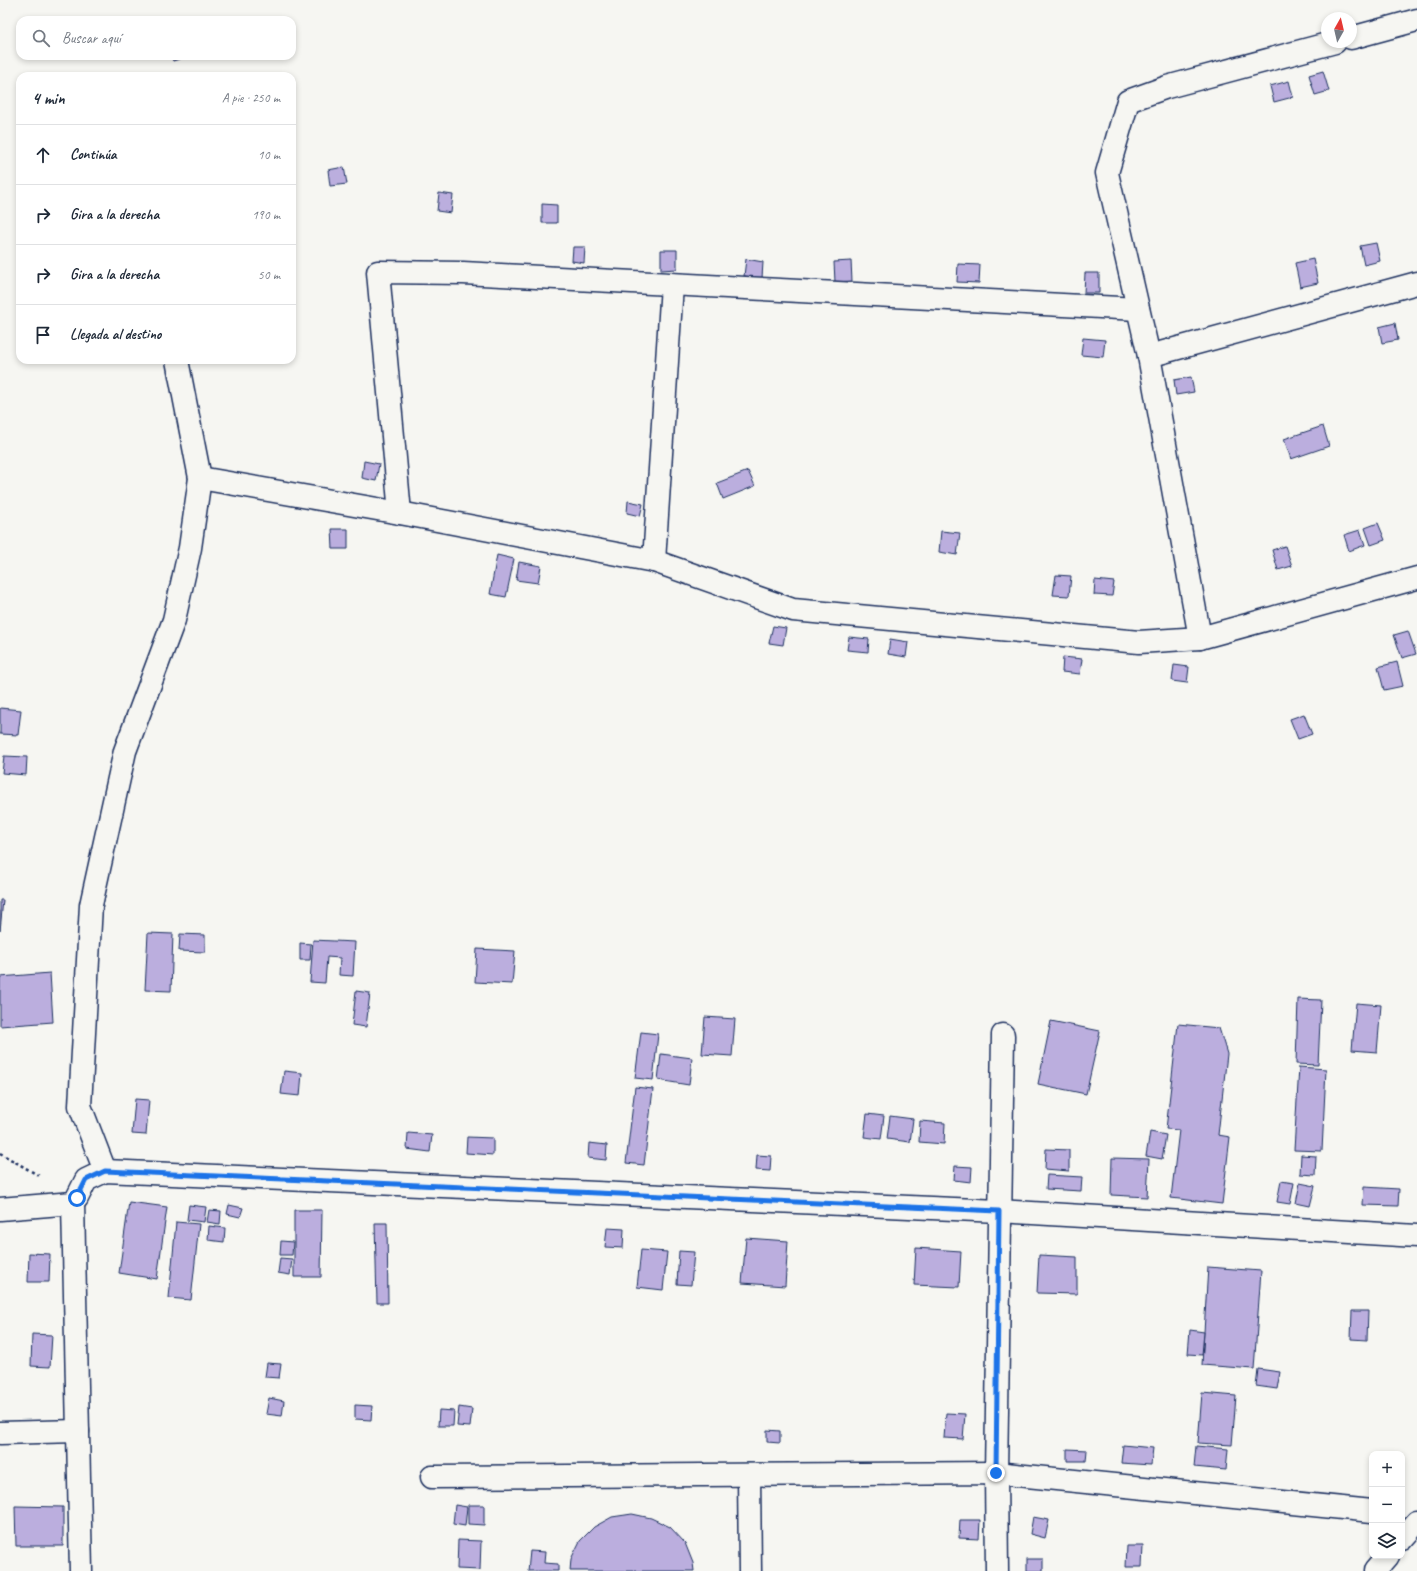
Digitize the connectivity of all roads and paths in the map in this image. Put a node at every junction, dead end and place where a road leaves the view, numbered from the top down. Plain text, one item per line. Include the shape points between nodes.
1 (1417, 20) edge
2 (1357, 36) edge
3 (1321, 46) edge
4 (1417, 283) edge
5 (672, 285) junction
6 (1138, 309) junction
7 (1149, 356) junction
8 (178, 364) edge
9 (200, 478) junction
10 (400, 513) junction
11 (654, 561) junction
12 (1417, 578) edge
13 (1200, 638) junction
14 (1003, 1035) dead end
15 (105, 1171) junction
16 (73, 1203) junction
17 (0, 1209) edge
18 (999, 1211) junction
19 (1417, 1236) edge
20 (78, 1431) junction
21 (0, 1433) edge
22 (996, 1473) junction
23 (749, 1475) junction
24 (432, 1477) dead end
25 (1369, 1512) edge
26 (1405, 1514) edge
27 (1417, 1516) edge
28 (1417, 1522) edge
29 (1405, 1536) edge
30 (1385, 1559) edge
31 (81, 1571) edge
32 (750, 1571) edge
33 (997, 1571) edge
34 (1375, 1571) edge

1 - 2 street
3 - 6 street via 1167,87 1128,101 1108,173
4 - 7 street
5 - 6 street
5 - 10 street via 463,273 378,272
5 - 11 street
6 - 7 street
7 - 13 street
8 - 9 street
9 - 10 street
9 - 15 street via 190,548 174,620 125,751 91,905 80,1106
10 - 11 street
11 - 13 street via 793,610 1139,642
12 - 13 street
14 - 18 street
15 - 16 street via 86,1180
15 - 18 street
16 - 17 street
16 - 20 street
18 - 19 street
18 - 22 street
20 - 21 street
20 - 31 street
22 - 23 street
22 - 25 street
22 - 33 street
23 - 24 street
23 - 32 street
26 - 27 street
28 - 29 street
30 - 34 street

